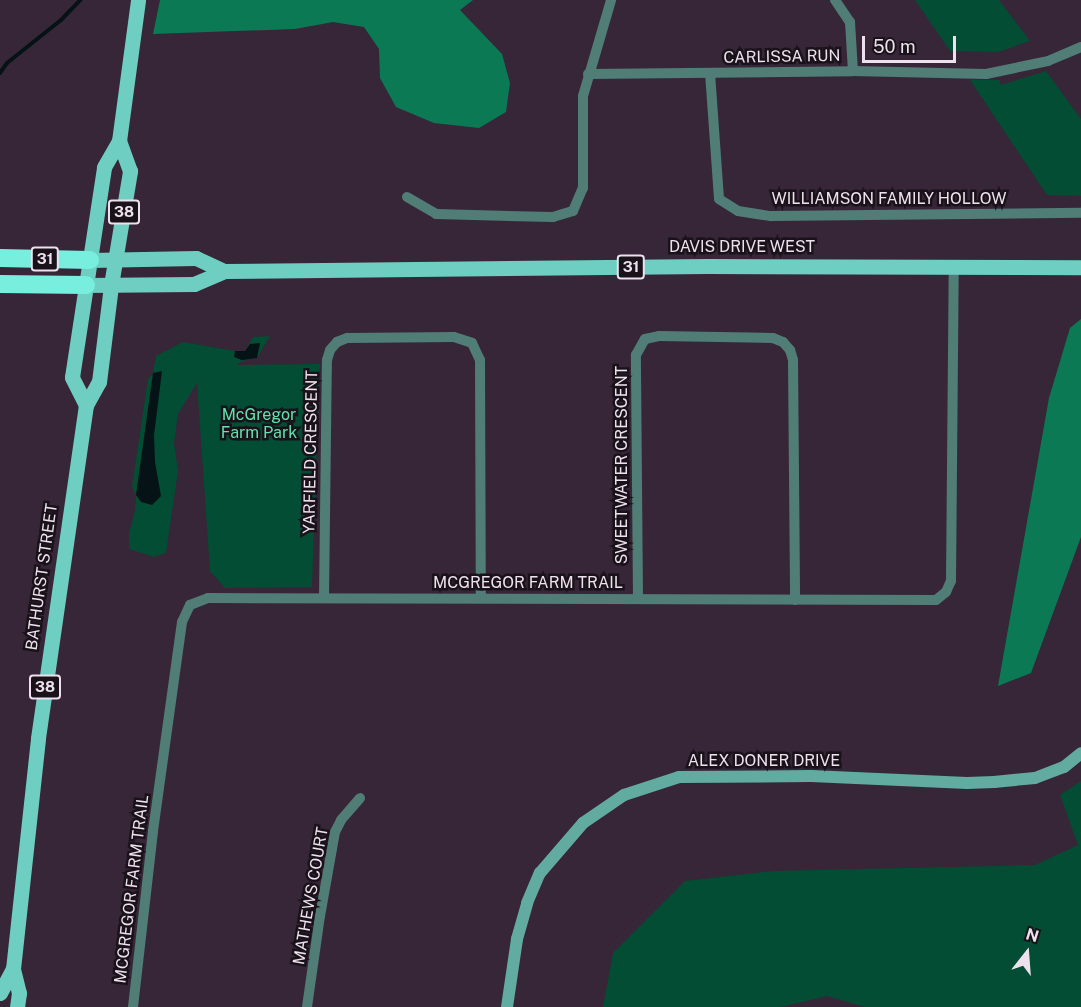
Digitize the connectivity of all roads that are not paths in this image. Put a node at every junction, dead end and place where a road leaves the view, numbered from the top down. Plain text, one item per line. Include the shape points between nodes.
1 (138, 0) edge
2 (610, 0) edge
3 (835, 0) edge
4 (1081, 47) edge
5 (853, 71) junction
6 (710, 73) junction
7 (588, 74) junction
8 (119, 141) junction
9 (407, 197) dead end
10 (1081, 213) edge
11 (0, 258) edge
12 (90, 260) junction
13 (117, 261) junction
14 (954, 267) junction
15 (1081, 267) edge
16 (224, 271) junction
17 (0, 284) edge
18 (86, 285) junction
19 (111, 285) junction
20 (86, 405) junction
21 (481, 597) junction
22 (324, 598) junction
23 (638, 598) junction
24 (795, 600) junction
25 (1081, 753) edge
26 (360, 798) dead end
27 (13, 969) junction
28 (0, 993) edge
29 (17, 1007) edge
30 (133, 1007) edge
31 (307, 1007) edge
32 (507, 1007) edge

1 - 8 main road, BATHURST STREET / 38
2 - 7 street
3 - 5 street via 850,22
4 - 5 street, CARLISSA RUN via 1048,61 986,74
5 - 6 street, CARLISSA RUN
6 - 7 street, CARLISSA RUN
6 - 10 street, WILLIAMSON FAMILY HOLLOW via 719,199 738,211 771,216
7 - 9 street via 583,96 584,188 573,211 554,217 436,214
8 - 12 main road, BATHURST STREET / 38 via 104,168
8 - 13 main road, BATHURST STREET / 38 via 130,171
11 - 12 highway, DAVIS DRIVE WEST / 31
12 - 13 main road, DAVIS DRIVE WEST / 31
12 - 18 main road, BATHURST STREET / 38
13 - 16 main road, DAVIS DRIVE WEST / 31 via 196,258
13 - 19 main road, BATHURST STREET / 38
14 - 15 main road, DAVIS DRIVE WEST / 31
14 - 16 main road, DAVIS DRIVE WEST / 31
14 - 24 street, MCGREGOR FARM TRAIL via 948,590 930,602
16 - 19 main road, DAVIS DRIVE WEST / 31 via 194,285
17 - 18 highway, DAVIS DRIVE WEST / 31
18 - 19 main road, DAVIS DRIVE WEST / 31
18 - 20 main road, BATHURST STREET / 38 via 72,377
19 - 20 main road, BATHURST STREET / 38 via 99,382
20 - 27 main road, BATHURST STREET / 38 via 38,738
21 - 22 street, MCGREGOR FARM TRAIL
21 - 22 street, YARFIELD CRESCENT via 480,360 472,343 454,337 347,338 330,350
21 - 23 street, MCGREGOR FARM TRAIL
22 - 30 street, MCGREGOR FARM TRAIL via 208,598 193,603 184,612
23 - 24 street, MCGREGOR FARM TRAIL
23 - 24 street, SWEETWATER CRESCENT via 636,355 645,339 659,336 773,338 786,344 792,353
25 - 32 street, ALEX DONER DRIVE via 1064,767 1035,778 994,782 811,776 679,777 624,795 583,823 540,873 517,939
26 - 31 street, MATHEWS COURT via 335,832
27 - 28 main road, BATHURST STREET / 38
27 - 29 main road, BATHURST STREET / 38 via 19,993

